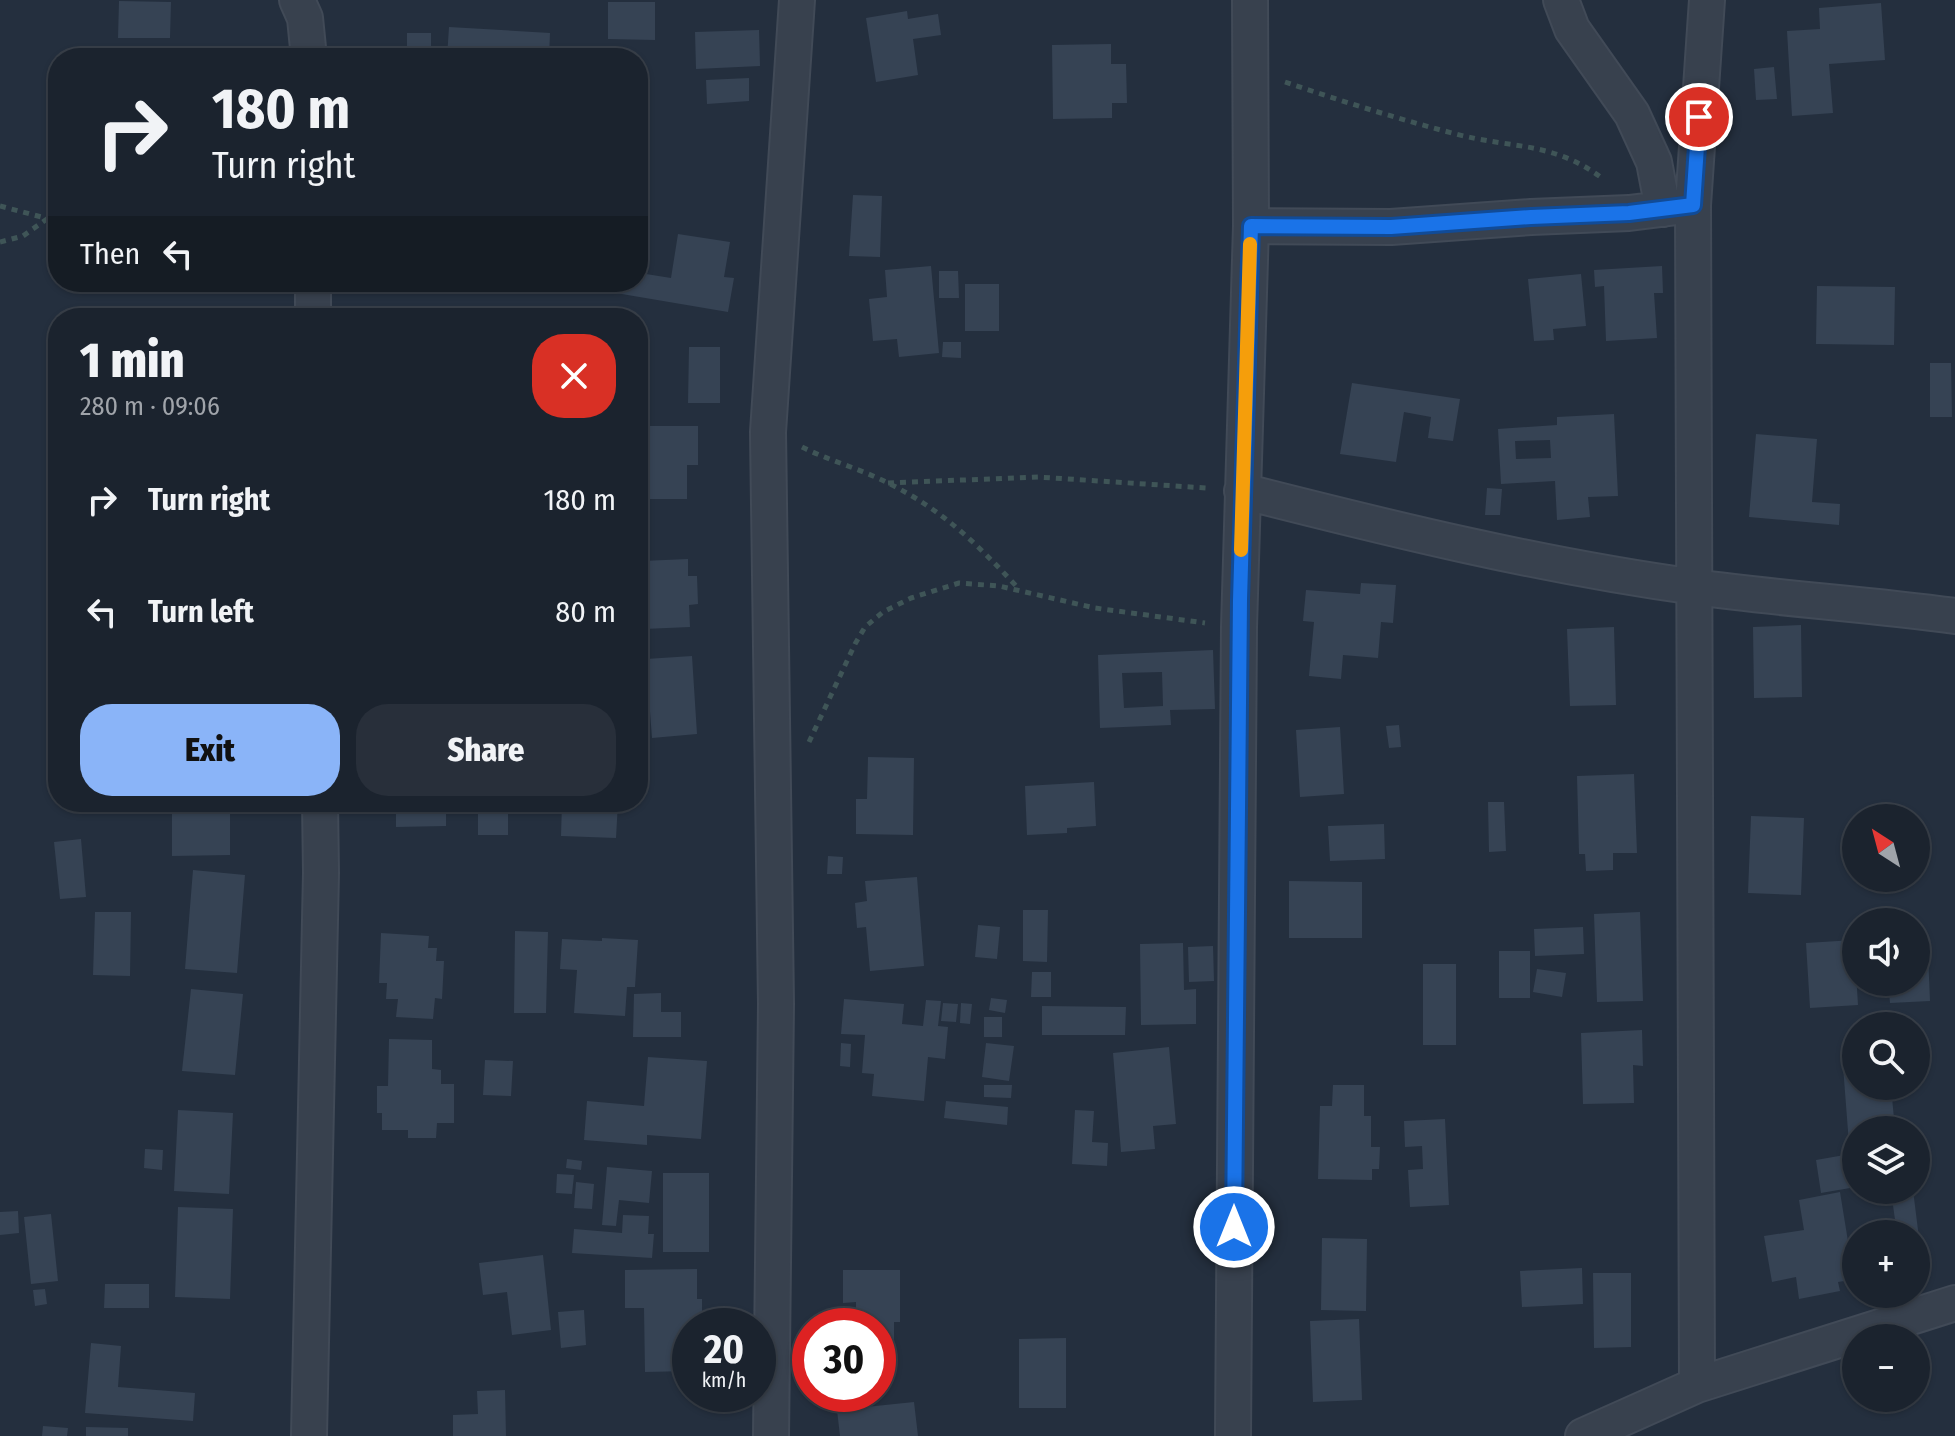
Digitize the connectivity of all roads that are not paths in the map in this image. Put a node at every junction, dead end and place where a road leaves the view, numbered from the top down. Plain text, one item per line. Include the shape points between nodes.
1 (297, 0) edge
2 (797, 0) edge
3 (1250, 0) edge
4 (1561, 0) edge
5 (1707, 0) edge
6 (308, 48) edge
7 (1678, 207) junction
8 (1251, 226) junction
9 (1242, 491) junction
10 (1694, 587) junction
11 (1955, 616) edge
12 (320, 812) edge
13 (1955, 1303) edge
14 (1697, 1385) junction
15 (309, 1436) edge
16 (771, 1436) edge
17 (1233, 1436) edge
18 (1583, 1436) edge

1 - 6 street
2 - 16 street via 768,432 776,1004
3 - 8 street
4 - 7 street via 1572,29 1632,114
5 - 7 street
7 - 8 street via 1391,227
7 - 10 street
8 - 9 street
9 - 10 street via 1396,530
9 - 17 street
10 - 11 street
10 - 14 street
12 - 15 street
13 - 14 street
14 - 18 street

